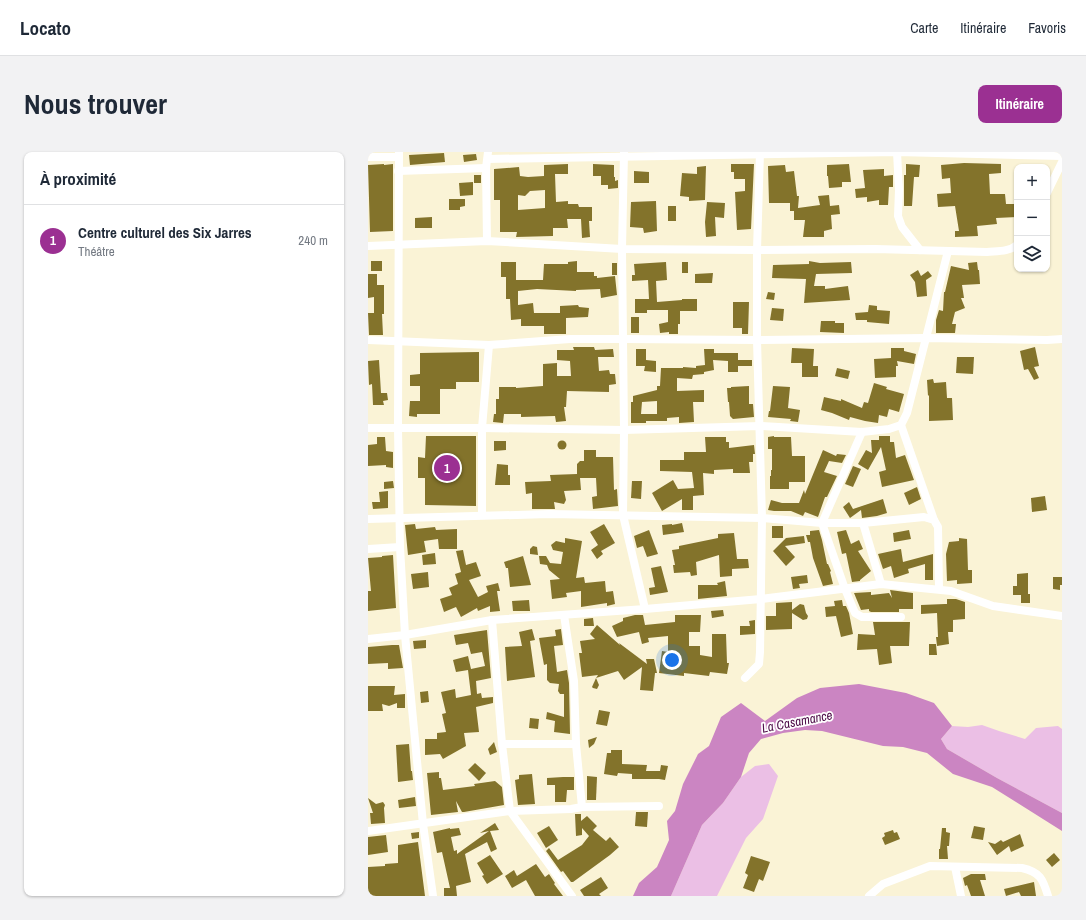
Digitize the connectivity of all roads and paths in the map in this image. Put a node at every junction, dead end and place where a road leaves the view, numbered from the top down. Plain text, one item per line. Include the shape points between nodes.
1 (897, 152) edge
2 (760, 153) edge
3 (399, 155) edge
4 (488, 155) edge
5 (624, 155) edge
6 (1062, 156) edge
7 (368, 157) edge
8 (1062, 162) edge
9 (486, 168) junction
10 (398, 171) junction
11 (1050, 187) edge
12 (487, 241) junction
13 (398, 245) junction
14 (368, 246) edge
15 (1014, 247) edge
16 (622, 249) junction
17 (757, 250) junction
18 (920, 250) junction
19 (948, 251) junction
20 (925, 338) junction
21 (623, 339) junction
22 (1062, 339) edge
23 (368, 340) edge
24 (757, 340) junction
25 (399, 341) junction
26 (489, 345) junction
27 (902, 425) junction
28 (760, 426) junction
29 (368, 428) edge
30 (398, 428) junction
31 (482, 428) junction
32 (624, 430) junction
33 (862, 432) junction
34 (482, 515) junction
35 (623, 516) junction
36 (398, 518) junction
37 (762, 518) junction
38 (368, 519) edge
39 (934, 520) junction
40 (822, 523) junction
41 (863, 524) junction
42 (400, 547) junction
43 (368, 548) edge
44 (881, 584) junction
45 (845, 589) junction
46 (939, 589) junction
47 (761, 599) junction
48 (645, 609) junction
49 (564, 615) junction
50 (1062, 616) edge
51 (901, 617) dead end
52 (492, 620) junction
53 (405, 635) junction
54 (368, 638) edge
55 (744, 678) dead end
56 (502, 744) junction
57 (576, 744) junction
58 (659, 806) dead end
59 (582, 807) junction
60 (510, 811) junction
61 (423, 824) junction
62 (368, 831) edge
63 (955, 867) junction
64 (433, 896) edge
65 (572, 896) edge
66 (870, 896) edge
67 (962, 896) edge
68 (1048, 896) edge

1 - 2 street
1 - 6 street
1 - 18 street via 898,216 902,227
2 - 5 street
2 - 17 street
3 - 7 street
3 - 10 street
4 - 5 street
4 - 9 street
5 - 16 street
8 - 11 street
9 - 10 street
9 - 12 street
10 - 13 street
12 - 13 street
12 - 16 street
13 - 14 street
13 - 25 street
15 - 19 street via 1002,251
16 - 17 street
16 - 21 street
17 - 18 street
17 - 24 street
18 - 19 street
19 - 20 street
20 - 22 street
20 - 24 street
20 - 27 street
21 - 24 street
21 - 26 street via 570,339
21 - 32 street
23 - 25 street
24 - 28 street
25 - 26 street
25 - 30 street
26 - 31 street
27 - 33 street
27 - 39 street
28 - 32 street
28 - 33 street
28 - 37 street
29 - 30 street
30 - 31 street
30 - 36 street
31 - 32 street
31 - 34 street
32 - 35 street
33 - 40 street
34 - 35 street
34 - 36 street
35 - 37 street
35 - 48 street
36 - 38 street
36 - 42 street
37 - 40 street
37 - 47 street
39 - 41 street via 924,517
39 - 46 street via 938,527
40 - 41 street
40 - 45 street
41 - 44 street
42 - 43 street
42 - 53 street
44 - 45 street
44 - 46 street
45 - 47 street
45 - 51 street via 855,613 862,617
46 - 50 street via 993,606
47 - 48 street
47 - 55 street via 759,664
48 - 49 street
49 - 52 street
49 - 57 street via 574,681
52 - 53 street
52 - 56 street
53 - 54 street
53 - 61 street
56 - 57 street
56 - 60 street
57 - 59 street
58 - 59 street
59 - 60 street
60 - 61 street
60 - 65 street
61 - 62 street
61 - 64 street
63 - 66 street via 930,866 883,884
63 - 67 street
63 - 68 street via 1022,868 1032,871 1042,879

